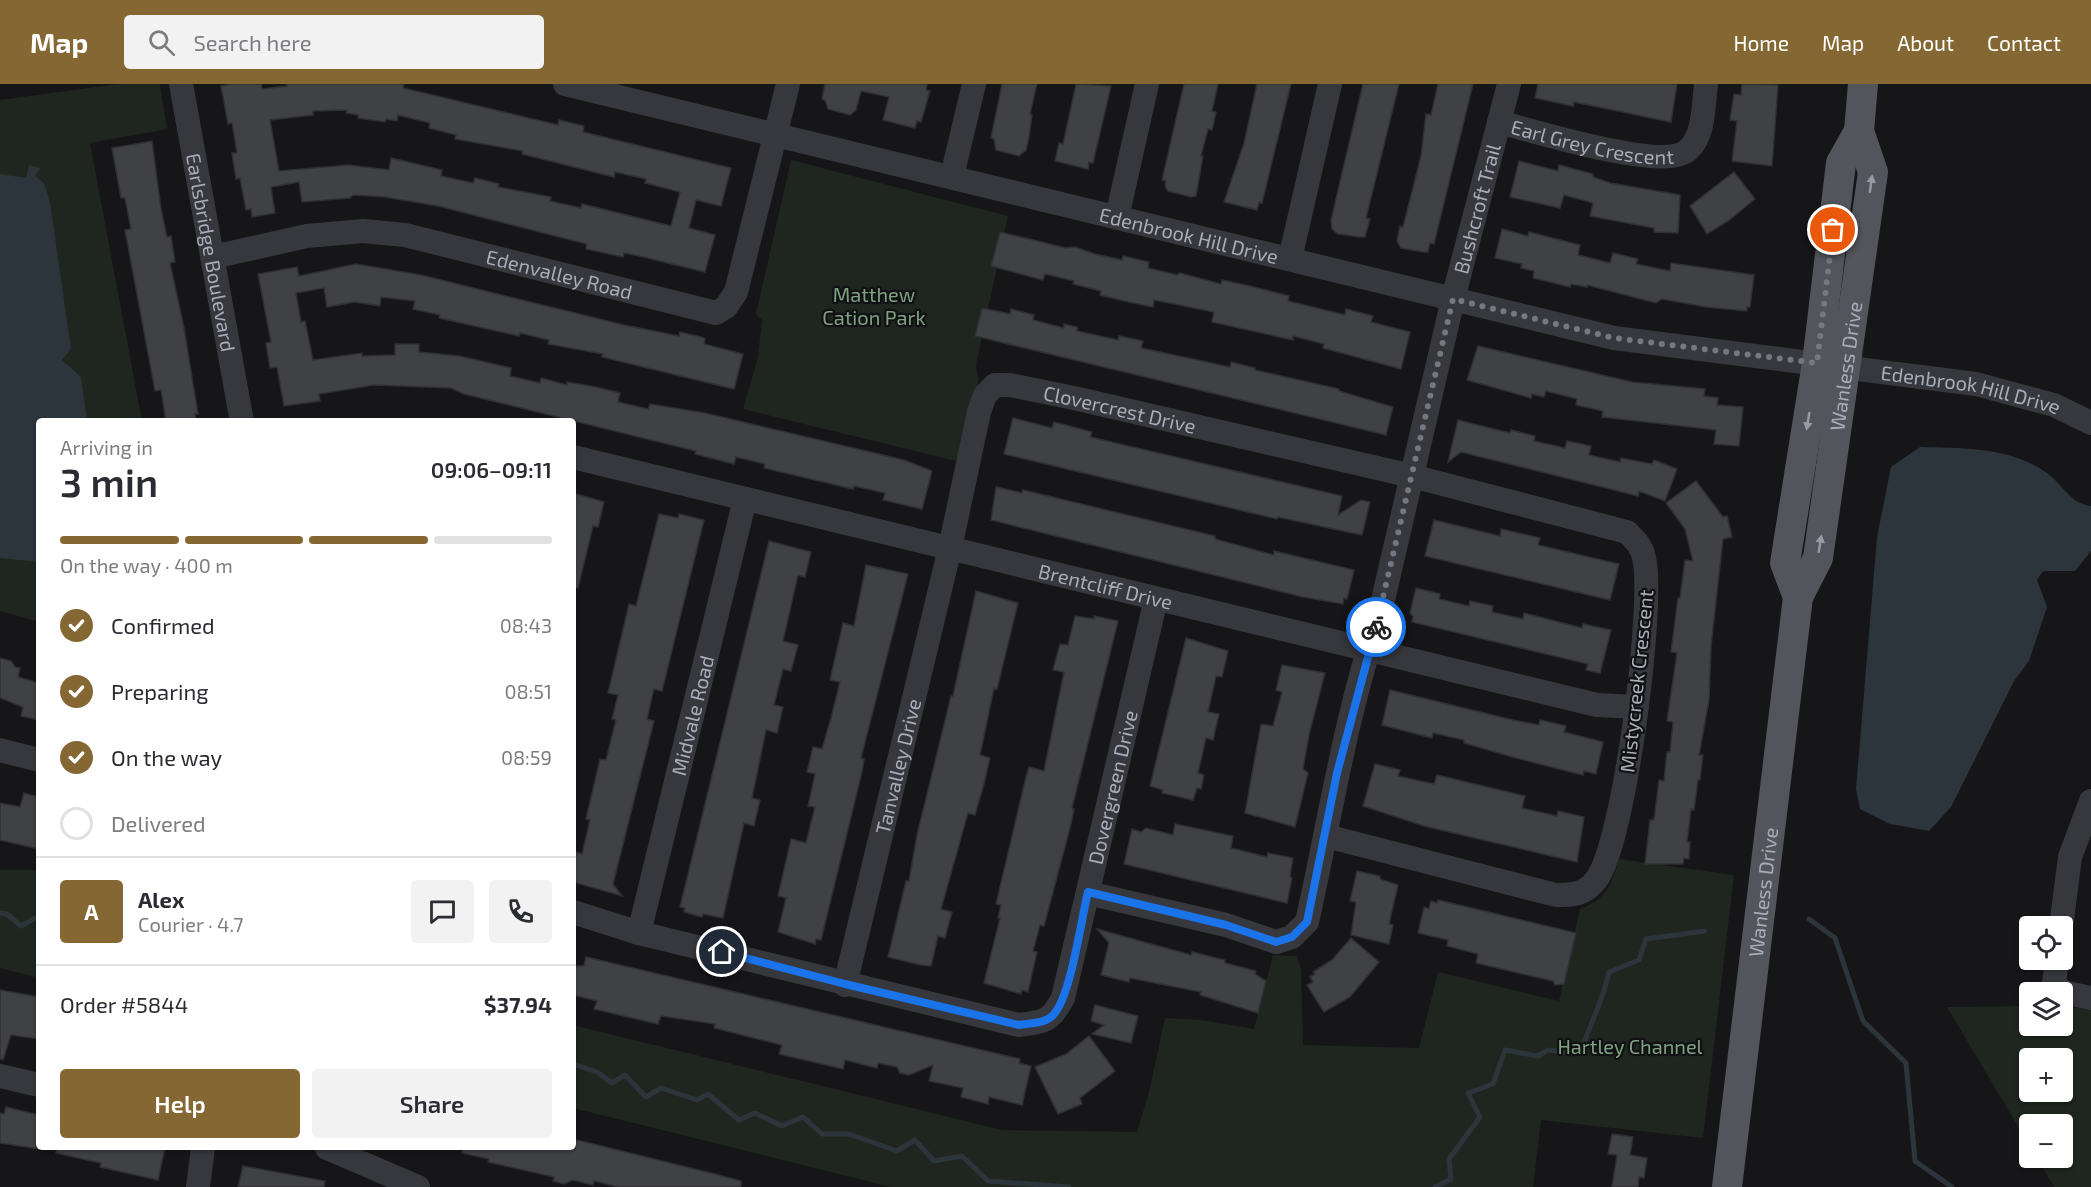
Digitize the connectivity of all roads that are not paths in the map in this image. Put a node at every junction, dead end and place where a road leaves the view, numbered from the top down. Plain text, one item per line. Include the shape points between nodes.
1 (181, 84) edge
2 (565, 84) edge
3 (788, 84) edge
4 (974, 84) edge
5 (1147, 84) edge
6 (1330, 84) edge
7 (1509, 84) edge
8 (1706, 84) edge
9 (1863, 84) edge
10 (1499, 122) junction
11 (1859, 131) junction
12 (775, 135) junction
13 (952, 176) junction
14 (1117, 217) junction
15 (213, 257) junction
16 (1290, 259) junction
17 (1453, 299) junction
18 (1817, 363) junction
19 (1847, 367) junction
20 (241, 418) edge
21 (2091, 423) edge
22 (576, 458) edge
23 (1412, 476) junction
24 (745, 499) junction
25 (950, 548) junction
26 (1798, 597) junction
27 (1156, 599) junction
28 (1368, 649) junction
29 (1637, 707) junction
30 (0, 750) edge
31 (36, 759) edge
32 (2091, 801) edge
33 (1326, 836) junction
34 (1088, 892) junction
35 (576, 913) edge
36 (2062, 916) edge
37 (639, 933) junction
38 (2056, 970) edge
39 (845, 984) junction
40 (2091, 998) edge
41 (0, 1076) edge
42 (36, 1084) edge
43 (203, 1150) edge
44 (332, 1150) edge
45 (198, 1187) edge
46 (418, 1187) edge
47 (1727, 1187) edge

1 - 15 street, Earlsbridge Boulevard
2 - 12 street, Edenbrook Hill Drive
3 - 12 street
4 - 13 street
5 - 14 street
6 - 16 street
7 - 10 street, Bushcroft Trail
8 - 10 street, Earl Grey Crescent via 1699,135 1688,151 1666,158 1635,156
9 - 11 main road, Wanless Drive
10 - 17 street, Bushcroft Trail
11 - 18 main road, Wanless Drive via 1841,163
19 -> 11 main road, Wanless Drive via 1873,172
12 - 13 street, Edenbrook Hill Drive
12 - 15 street, Edenvalley Road via 736,292 726,307 716,313 405,236 363,231 307,236
13 - 14 street, Edenbrook Hill Drive
14 - 16 street, Edenbrook Hill Drive
15 - 20 street, Earlsbridge Boulevard
16 - 17 street, Edenbrook Hill Drive
17 - 18 street, Edenbrook Hill Drive via 1614,338
17 - 23 street, Bushcroft Trail
18 - 19 street, Edenbrook Hill Drive
18 -> 26 main road, Wanless Drive via 1785,563
19 - 21 street, Edenbrook Hill Drive via 2007,391 2054,405
26 -> 19 main road, Wanless Drive via 1818,558
22 - 24 street, Brentcliff Drive
23 - 25 street, Clovercrest Drive via 1074,398 995,385 985,395 978,412
23 - 28 street, Bushcroft Trail
23 - 29 street, Mistycreek Crescent via 1627,532 1639,544 1645,558 1646,587
24 - 25 street, Brentcliff Drive
24 - 37 street, Midvale Road
25 - 27 street, Brentcliff Drive
25 - 39 street, Tanvalley Drive
26 - 47 main road, Wanless Drive
27 - 28 street, Brentcliff Drive
27 - 34 street, Dovergreen Drive
28 - 29 street, Brentcliff Drive via 1597,705
28 - 33 street, Bushcroft Trail via 1337,773
29 - 33 street, Mistycreek Crescent via 1627,778 1606,856 1598,878 1586,891 1556,895
30 - 31 street
32 - 36 street via 2070,857
33 - 34 street, Bushcroft Trail via 1307,922 1292,937 1276,942 1226,925
34 - 39 street, Dovergreen Drive via 1063,998 1053,1016 1040,1022 1019,1025
35 - 37 street, Dovergreen Drive
37 - 39 street, Dovergreen Drive
38 - 40 street via 2054,983 2062,992
41 - 42 street
43 - 45 street
44 - 46 street

